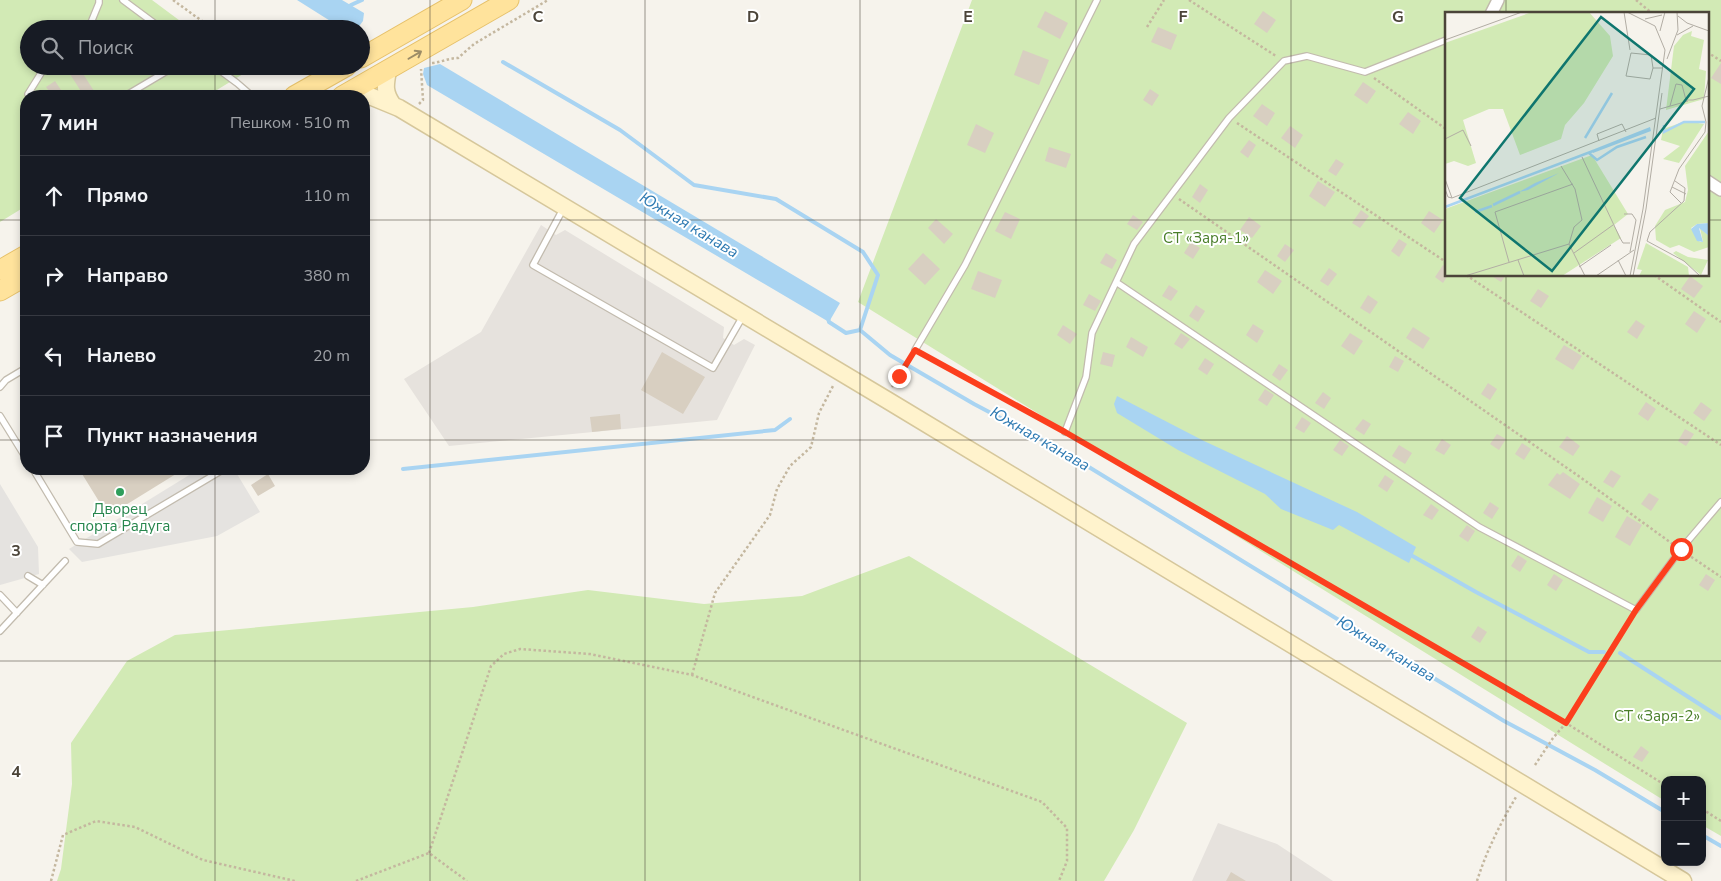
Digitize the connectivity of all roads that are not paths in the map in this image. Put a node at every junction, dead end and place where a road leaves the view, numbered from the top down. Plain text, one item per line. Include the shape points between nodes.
1 (99, 0) edge
2 (123, 0) edge
3 (462, 0) edge
4 (509, 0) edge
5 (1097, 0) edge
6 (1498, 0) edge
7 (1492, 12) edge
8 (92, 20) edge
9 (150, 20) edge
10 (1445, 40) edge
11 (370, 53) edge
12 (388, 71) junction
13 (40, 75) edge
14 (160, 75) edge
15 (226, 75) edge
16 (331, 75) edge
17 (30, 90) edge
18 (135, 90) edge
19 (245, 90) edge
20 (305, 90) edge
21 (353, 90) edge
22 (370, 96) edge
23 (393, 105) junction
24 (1708, 182) edge
25 (1721, 190) edge
26 (564, 207) junction
27 (20, 258) edge
28 (0, 270) edge
29 (1116, 282) junction
30 (20, 284) edge
31 (0, 291) edge
32 (744, 314) junction
33 (915, 350) road end
34 (20, 372) edge
35 (0, 387) edge
36 (0, 416) edge
37 (1065, 432) road end
38 (20, 448) edge
39 (37, 475) edge
40 (214, 475) edge
41 (1721, 502) edge
42 (65, 561) dead end
43 (28, 576) dead end
44 (43, 585) junction
45 (0, 595) edge
46 (17, 614) junction
47 (0, 631) edge
48 (1683, 881) edge

1 - 8 lane
2 - 9 lane
3 - 11 main road
12 -> 4 main road
5 - 33 lane via 965,265
6 - 7 street
10 - 29 lane via 1365,72 1307,56 1284,61 1229,118 1171,194 1134,244
12 - 21 main road
12 - 23 main road via 384,86
13 - 17 lane
14 - 18 lane
15 - 19 lane
16 - 20 main road
22 - 23 main road
23 - 26 main road
24 - 25 street
26 - 32 main road
26 - 32 lane via 533,265 714,368
27 - 28 main road
29 - 37 lane via 1092,333 1086,377
29 - 41 lane via 1479,527 1636,610
30 - 31 main road
32 - 48 main road
34 - 35 lane
36 - 38 lane
39 - 40 lane via 78,542 98,544
42 - 44 lane
43 - 44 lane
44 - 46 lane
45 - 46 lane
46 - 47 lane

